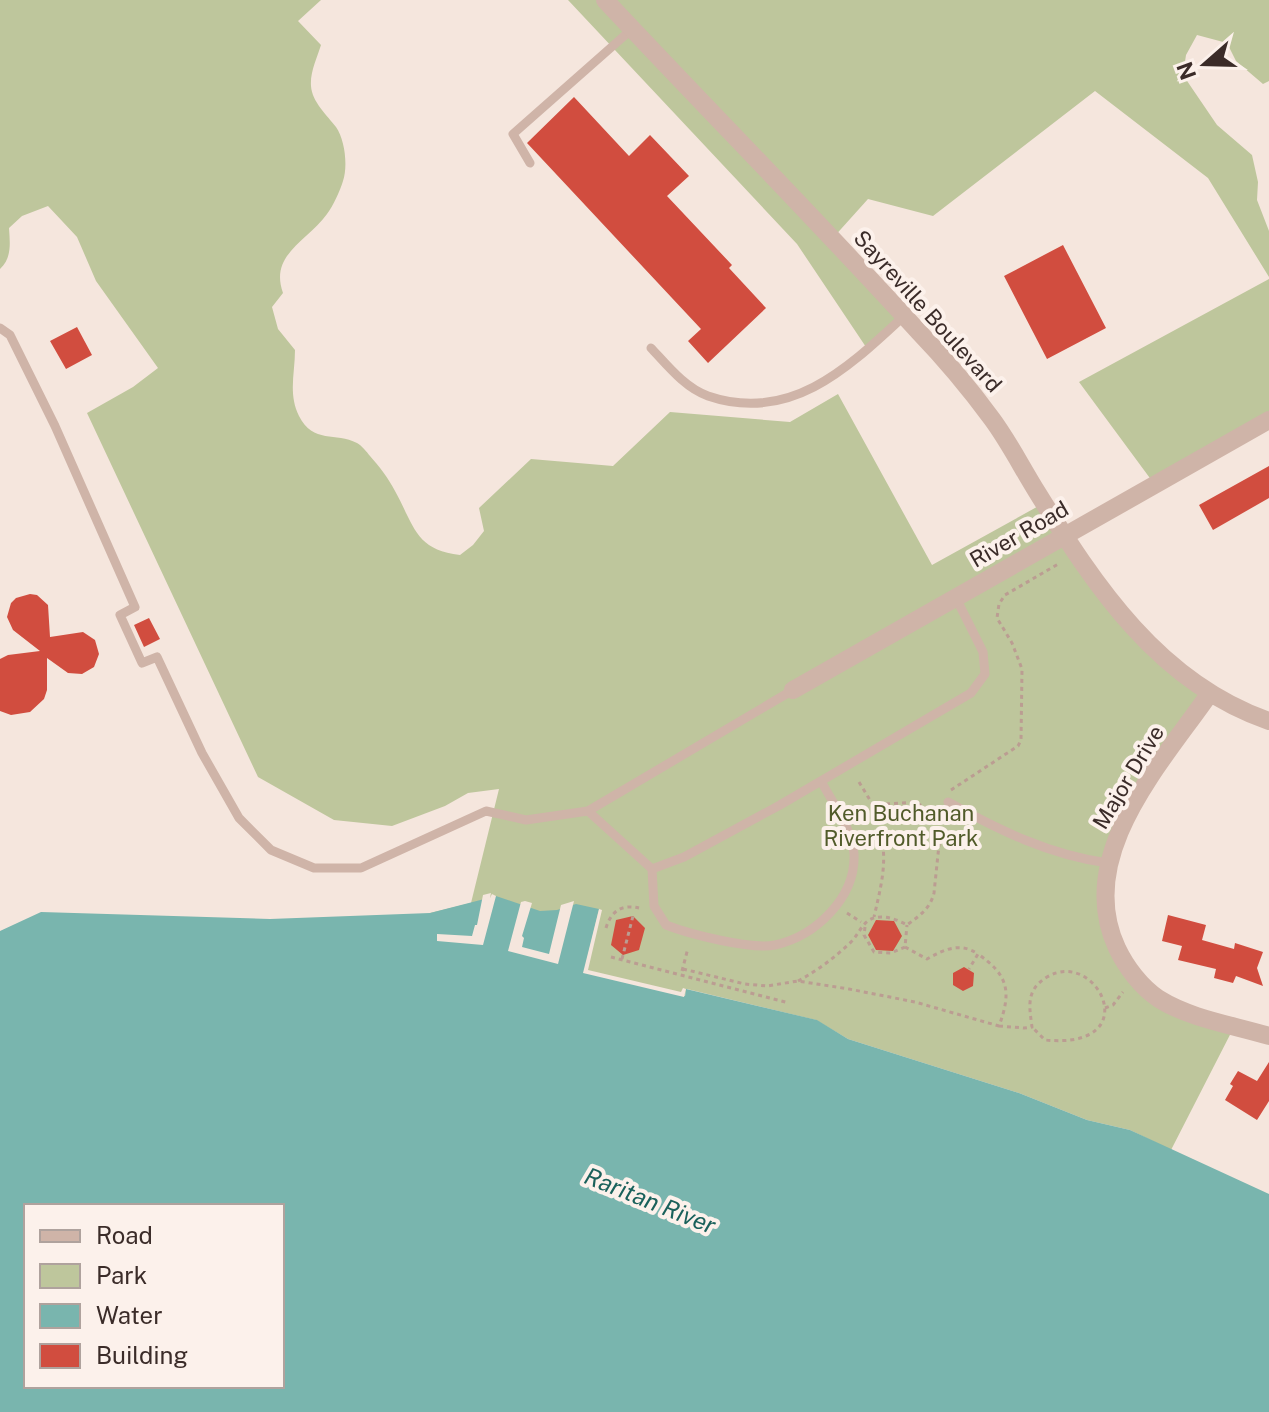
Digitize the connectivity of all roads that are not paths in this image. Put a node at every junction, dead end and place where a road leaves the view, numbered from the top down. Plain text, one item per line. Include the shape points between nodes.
1 (605, 0) edge
2 (632, 29) junction
3 (530, 163) dead end
4 (904, 316) junction
5 (0, 328) edge
6 (651, 348) dead end
7 (1269, 420) edge
8 (1065, 536) junction
9 (956, 598) junction
10 (793, 690) joint
11 (1210, 693) junction
12 (1269, 721) edge
13 (821, 781) junction
14 (948, 802) road end
15 (588, 811) junction
16 (1108, 863) junction
17 (652, 869) junction
18 (1269, 1036) edge

1 - 2 street, Sayreville Boulevard
2 - 3 lane via 513,134
2 - 4 street, Sayreville Boulevard
4 - 6 lane via 812,390 752,404 706,396
4 - 8 street, Sayreville Boulevard via 993,420
5 - 15 lane via 10,335 55,426 135,607 120,615 142,663 157,657 239,818 271,850 314,868 361,868 486,811 526,820
7 - 8 street, River Road
8 - 9 street, River Road
8 - 11 street, Sayreville Boulevard via 1134,631
9 - 10 street, River Road
9 - 13 lane via 983,652 985,674 971,693
10 - 15 lane
11 - 12 street, Sayreville Boulevard
11 - 16 street, Major Drive via 1118,832
13 - 17 lane via 684,857
13 - 17 lane via 855,852 843,898 802,934 776,945 753,946 674,928 661,921 654,906
14 - 16 lane via 1037,847
15 - 17 lane
16 - 18 street, Major Drive via 1104,910 1115,944 1135,977 1158,998 1187,1013

